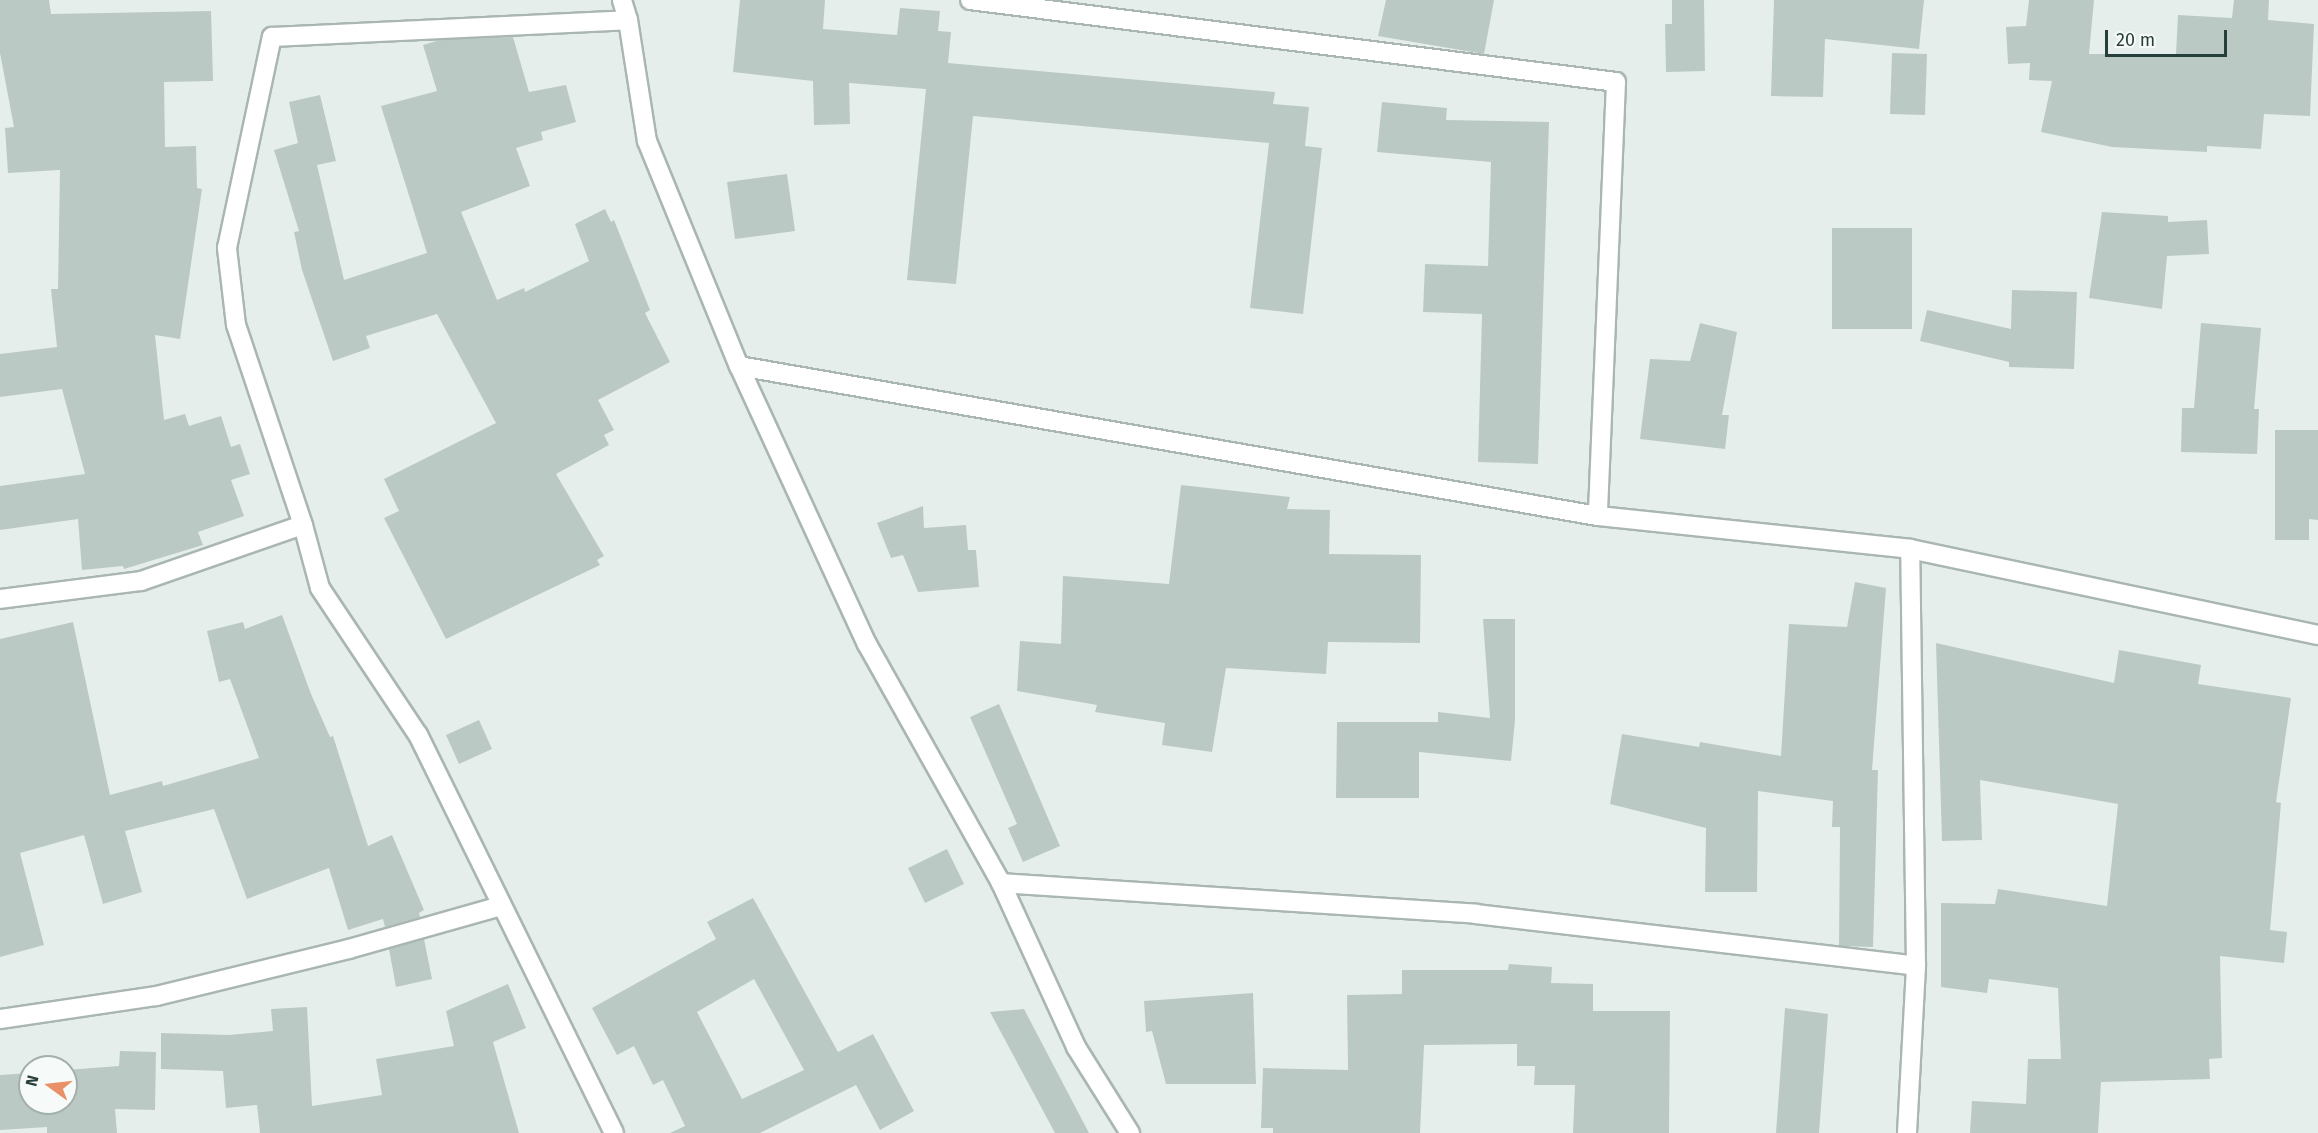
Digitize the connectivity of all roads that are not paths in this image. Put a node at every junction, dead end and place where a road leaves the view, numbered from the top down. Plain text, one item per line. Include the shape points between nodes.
1 (622, 0) edge
2 (970, 0) edge
3 (628, 20) junction
4 (739, 366) junction
5 (1598, 516) junction
6 (303, 525) junction
7 (1910, 549) junction
8 (0, 599) edge
9 (2318, 635) edge
10 (1001, 883) junction
11 (501, 906) junction
12 (1916, 966) junction
13 (0, 1019) edge
14 (614, 1133) edge
15 (1130, 1133) edge
16 (1907, 1133) edge

1 - 3 street
2 - 5 street via 1616,82
3 - 4 street via 647,141
3 - 6 street via 272,37 226,248 236,325
4 - 5 street
4 - 10 street via 867,645
5 - 7 street
6 - 8 street via 141,581
6 - 11 street via 320,588 418,735
7 - 9 street
7 - 12 street
10 - 12 street via 1476,914
10 - 15 street via 1076,1047
11 - 13 street via 349,949 156,996
11 - 14 street
12 - 16 street

